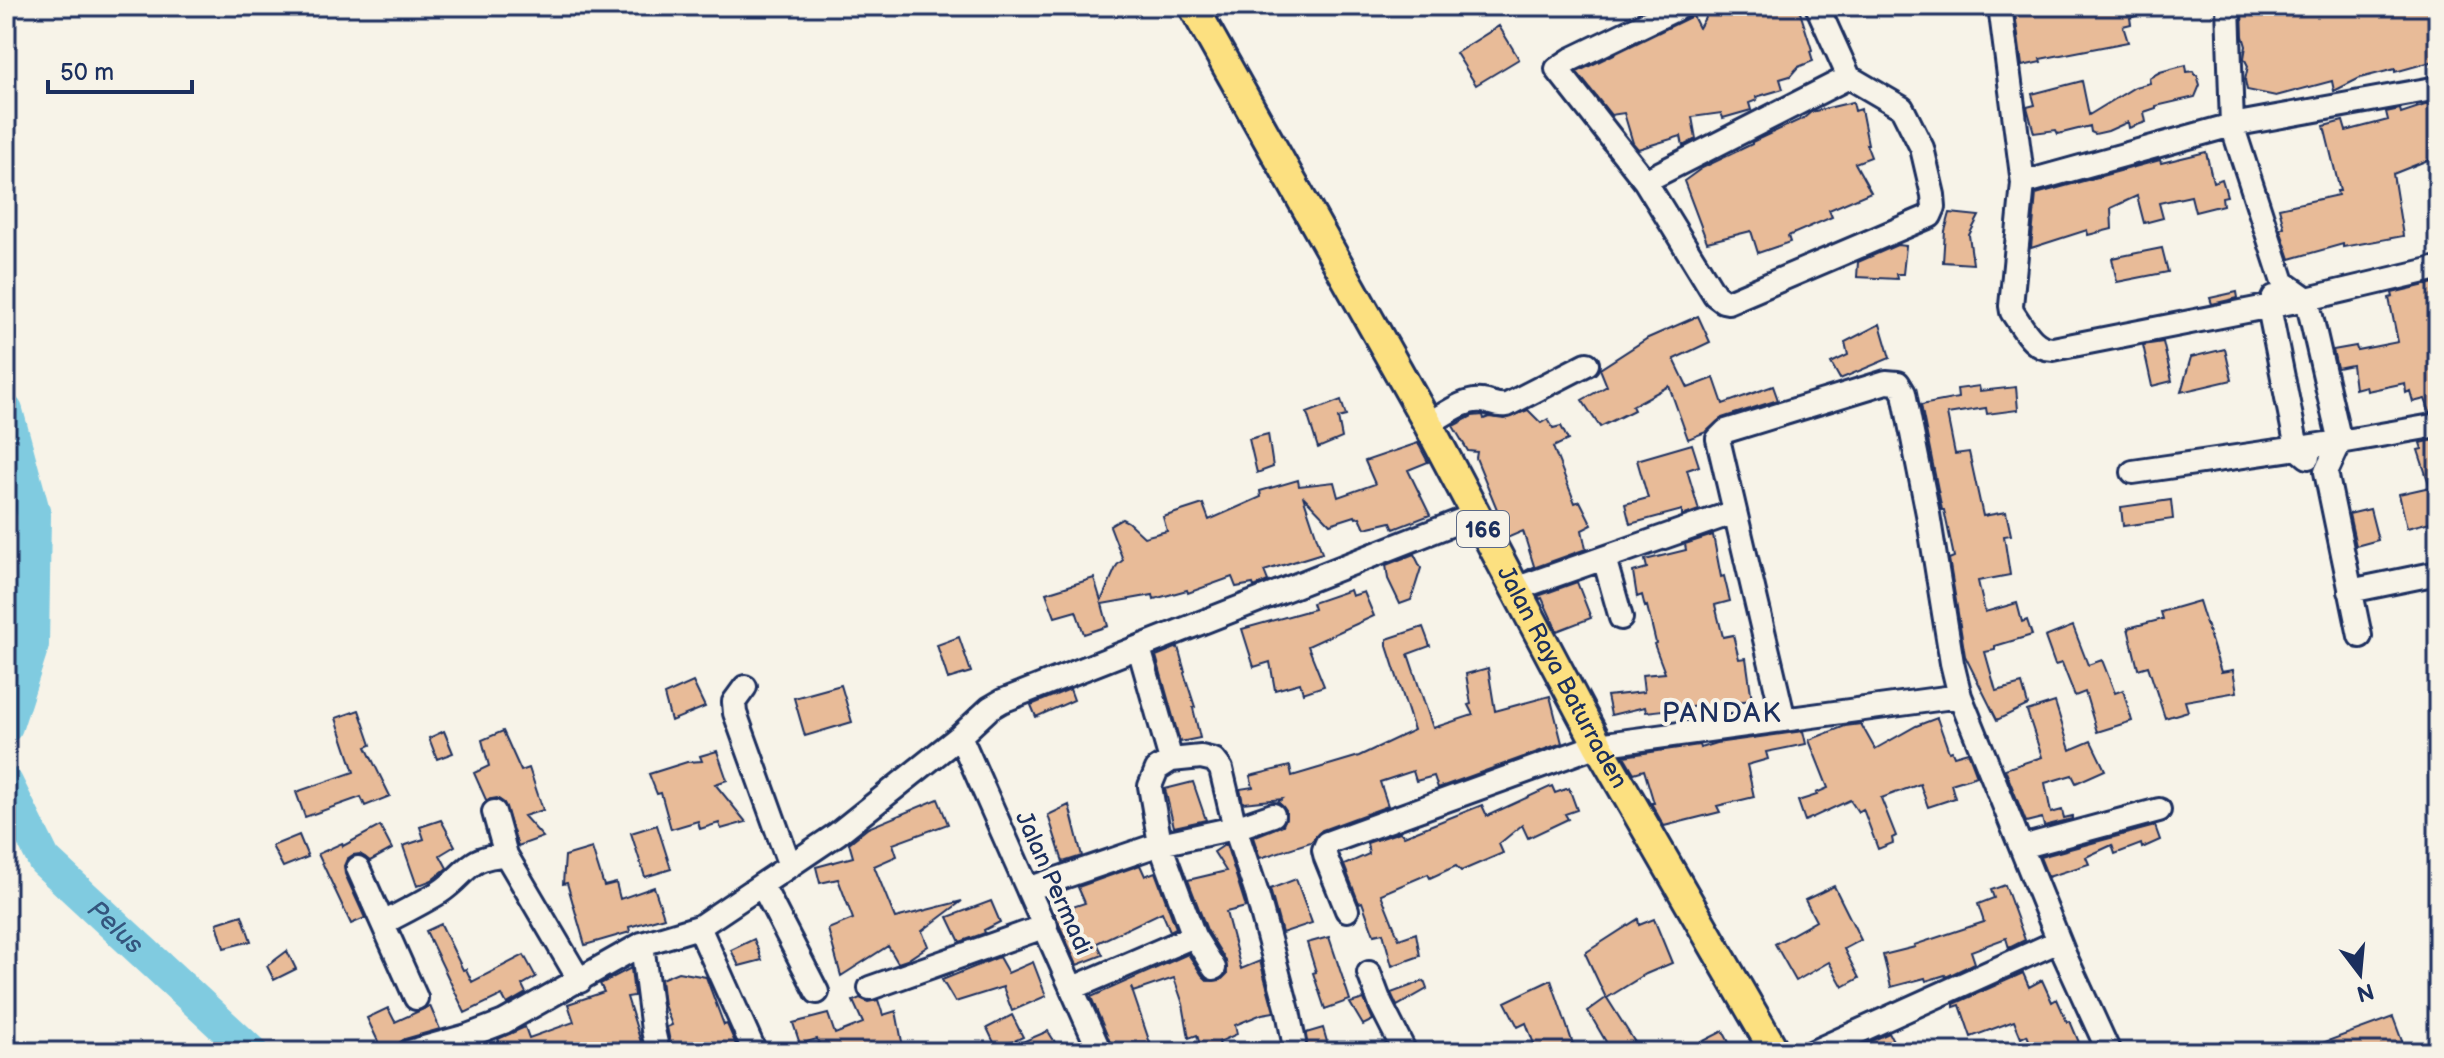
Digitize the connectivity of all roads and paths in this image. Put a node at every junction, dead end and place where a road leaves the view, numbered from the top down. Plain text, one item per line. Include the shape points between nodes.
1 (1193, 6) edge
2 (1682, 6) edge
3 (1817, 6) edge
4 (2000, 6) edge
5 (2228, 6) edge
6 (1849, 77) junction
7 (2438, 88) edge
8 (2232, 125) junction
9 (1645, 181) junction
10 (2023, 183) junction
11 (2438, 268) edge
12 (2283, 282) junction
13 (2307, 299) junction
14 (2269, 307) junction
15 (1587, 364) dead end
16 (1428, 424) junction
17 (2438, 425) edge
18 (2340, 442) junction
19 (2297, 448) junction
20 (2133, 472) dead end
21 (2326, 472) junction
22 (1735, 512) junction
23 (1475, 515) junction
24 (1604, 558) junction
25 (2438, 573) edge
26 (1515, 589) junction
27 (2350, 591) junction
28 (1621, 618) dead end
29 (2360, 636) dead end
30 (1139, 648) junction
31 (745, 687) dead end
32 (1960, 696) junction
33 (1784, 720) junction
34 (960, 736) junction
35 (1598, 745) junction
36 (1171, 760) junction
37 (2159, 810) dead end
38 (494, 812) dead end
39 (1273, 815) dead end
40 (1235, 828) junction
41 (1160, 844) junction
42 (2022, 847) junction
43 (506, 855) junction
44 (790, 866) junction
45 (358, 868) dead end
46 (762, 885) junction
47 (1028, 889) junction
48 (1347, 910) dead end
49 (383, 923) junction
50 (1046, 926) junction
51 (699, 927) junction
52 (1194, 936) junction
53 (2059, 941) junction
54 (642, 944) junction
55 (1214, 968) dead end
56 (1369, 973) dead end
57 (580, 981) junction
58 (870, 988) dead end
59 (1073, 988) junction
60 (817, 992) dead end
61 (416, 998) dead end
62 (409, 1052) edge
63 (658, 1052) edge
64 (755, 1052) edge
65 (1100, 1052) edge
66 (1291, 1052) edge
67 (1405, 1052) edge
68 (1775, 1052) edge
69 (1813, 1052) edge
70 (2109, 1052) edge

1 - 16 main road, Jalan Raya Baturraden / 166
2 - 9 street via 1557,69
3 - 6 street
4 - 10 street
5 - 8 street
6 - 9 street
6 - 9 street via 1902,108 1922,148 1933,195 1930,216 1723,301
7 - 8 street
8 - 10 street
8 - 12 street
10 - 14 street via 2011,306 2036,345 2053,349
11 - 13 street
12 - 13 street
12 - 14 street
13 - 14 street
13 - 18 street
14 - 19 street
15 - 16 street via 1507,405 1475,401
16 - 23 main road, Jalan Raya Baturraden / 166
17 - 18 street
18 - 19 street
18 - 21 street
19 - 20 street
19 - 21 street
21 - 27 street
22 - 24 street
22 - 32 street via 1718,439 1722,433 1886,382 1898,383
22 - 33 street
23 - 26 main road, Jalan Raya Baturraden / 166
23 - 30 street
24 - 26 street
24 - 28 street
25 - 27 street
26 - 35 main road, Jalan Raya Baturraden / 166
27 - 29 street
30 - 34 street via 1002,701
30 - 36 street
31 - 44 street via 734,702 735,713
32 - 33 street
32 - 42 street
33 - 35 street
34 - 44 street
34 - 47 street, Jalan Permadi
35 - 48 street via 1327,843 1326,858
35 - 68 main road, Jalan Raya Baturraden / 166
36 - 40 street via 1214,760 1221,769
36 - 41 street via 1157,769 1150,786
37 - 42 street
38 - 43 street
39 - 40 street
40 - 41 street
40 - 66 street via 1288,1011
41 - 47 street
41 - 52 street
42 - 53 street
43 - 49 street via 476,861 444,889
43 - 57 street
44 - 46 street
45 - 49 street
46 - 51 street
46 - 60 street
47 - 50 street, Jalan Permadi
49 - 61 street
50 - 58 street
50 - 59 street, Jalan Permadi
51 - 54 street
51 - 64 street
52 - 55 street
52 - 59 street
53 - 69 street
53 - 70 street
54 - 57 street
54 - 63 street
56 - 67 street
57 - 62 street via 504,1022
59 - 65 street, Jalan Permadi

